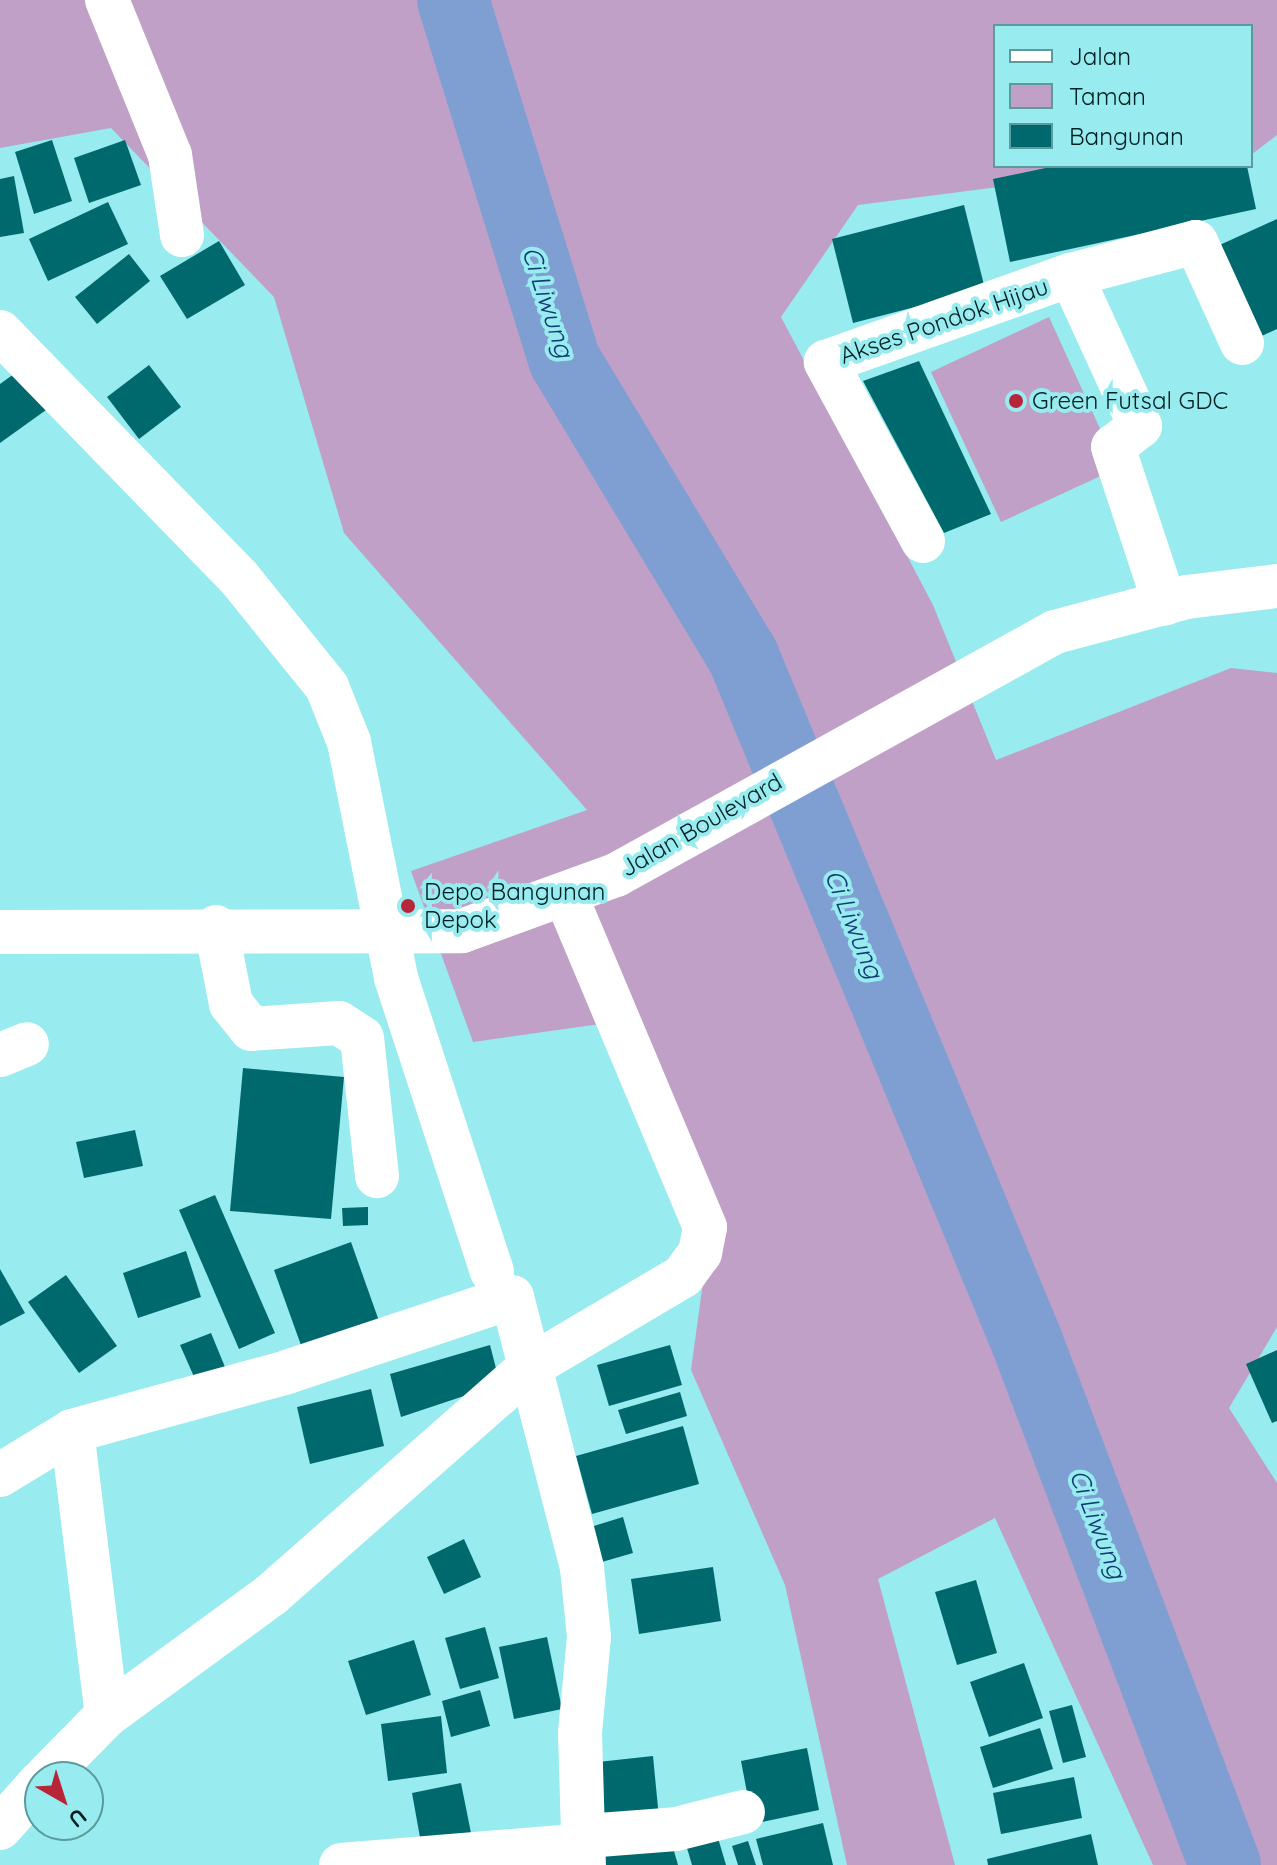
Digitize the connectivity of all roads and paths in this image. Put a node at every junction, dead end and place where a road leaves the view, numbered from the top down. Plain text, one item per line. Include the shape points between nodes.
1 (107, 0) edge
2 (182, 235) dead end
3 (1071, 275) junction
4 (0, 332) edge
5 (1242, 343) dead end
6 (923, 541) dead end
7 (1277, 586) edge
8 (1165, 604) junction
9 (567, 899) junction
10 (59, 927) junction
11 (216, 927) junction
12 (0, 932) edge
13 (386, 936) junction
14 (0, 953) edge
15 (377, 1176) dead end
16 (492, 1272) dead end
17 (531, 1366) junction
18 (72, 1431) junction
19 (0, 1475) edge
20 (107, 1715) junction
21 (62, 1761) edge
22 (24, 1801) edge
23 (743, 1812) dead end
24 (0, 1828) edge
25 (585, 1849) edge
26 (341, 1865) edge

1 - 2 street via 170,155
3 - 5 street, Akses Pondok Hijau via 1196,242
3 - 6 street, Akses Pondok Hijau via 826,362
3 - 8 street, Akses Pondok Hijau via 1140,426 1113,447
4 - 13 street via 240,579 327,687 349,742
7 - 8 street, Jalan Boulevard
8 - 9 street, Jalan Boulevard via 1055,632 978,669
9 - 13 street, Jalan Boulevard via 462,931
9 - 17 street via 705,1227 700,1253 683,1276
10 - 11 street, Jalan Boulevard
10 - 12 street, Jalan Boulevard
10 - 14 street
11 - 13 street, Jalan Boulevard
11 - 15 street via 231,1004 251,1029 339,1023 362,1038
13 - 16 street
17 - 18 street via 512,1297 287,1372
17 - 20 street via 271,1595
17 - 25 street via 582,1568
18 - 19 street
18 - 20 street
20 - 21 street
22 - 24 street
23 - 25 street
25 - 26 street

